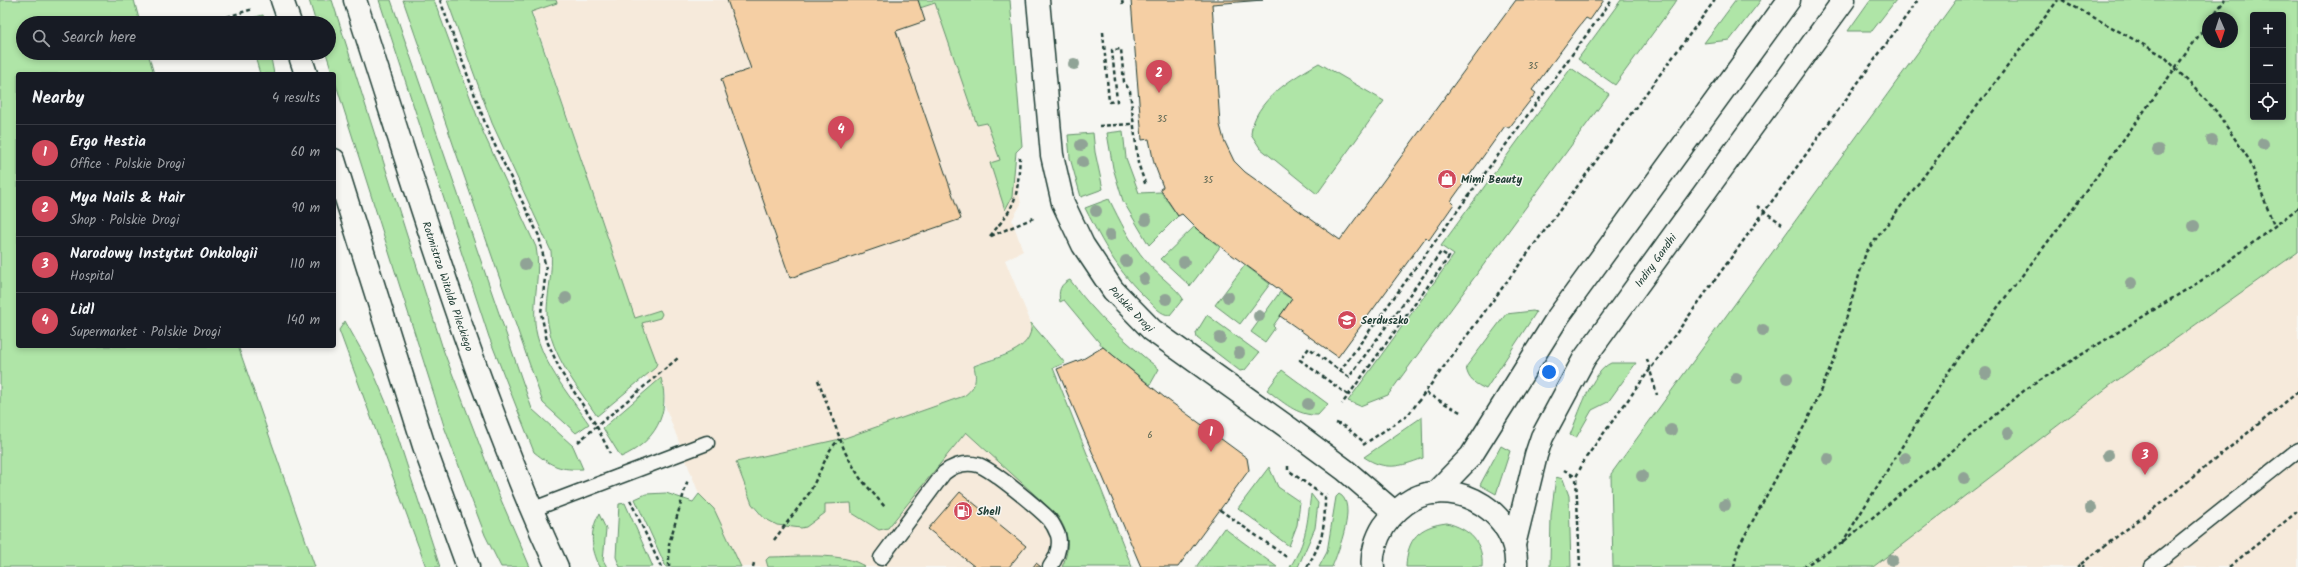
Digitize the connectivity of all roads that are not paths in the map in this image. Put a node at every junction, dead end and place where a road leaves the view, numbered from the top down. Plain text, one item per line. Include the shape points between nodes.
1 (282, 0) edge
2 (355, 0) edge
3 (1038, 0) edge
4 (1789, 0) edge
5 (1844, 0) edge
6 (288, 16) edge
7 (301, 60) edge
8 (305, 72) edge
9 (336, 166) edge
10 (702, 445) road end
11 (2298, 450) edge
12 (1435, 493) junction
13 (531, 510) junction
14 (1394, 512) junction
15 (1514, 545) junction
16 (881, 558) dead end
17 (1372, 565) edge
18 (468, 567) edge
19 (557, 567) edge
20 (1050, 567) edge
21 (1516, 567) edge
22 (2151, 567) edge

1 - 6 street
2 - 13 street, Rotmistrza Witolda Pileckiego via 448,291
3 - 14 street, Polskie Drogi via 1052,155 1063,203 1083,245 1113,290 1152,330 1296,433
4 - 12 street via 1558,317 1471,456
5 - 15 street, Indiry Gandhi via 1584,359 1542,437
7 - 8 street
9 - 18 street via 424,446
10 - 13 lane
11 - 22 lane
12 - 14 street via 1413,499
12 - 15 street via 1461,494 1484,504 1503,522
13 - 19 street, Rotmistrza Witolda Pileckiego
14 - 17 street via 1378,535
15 - 21 street
16 - 20 lane via 950,468 967,464 986,468 1054,525 1059,544

